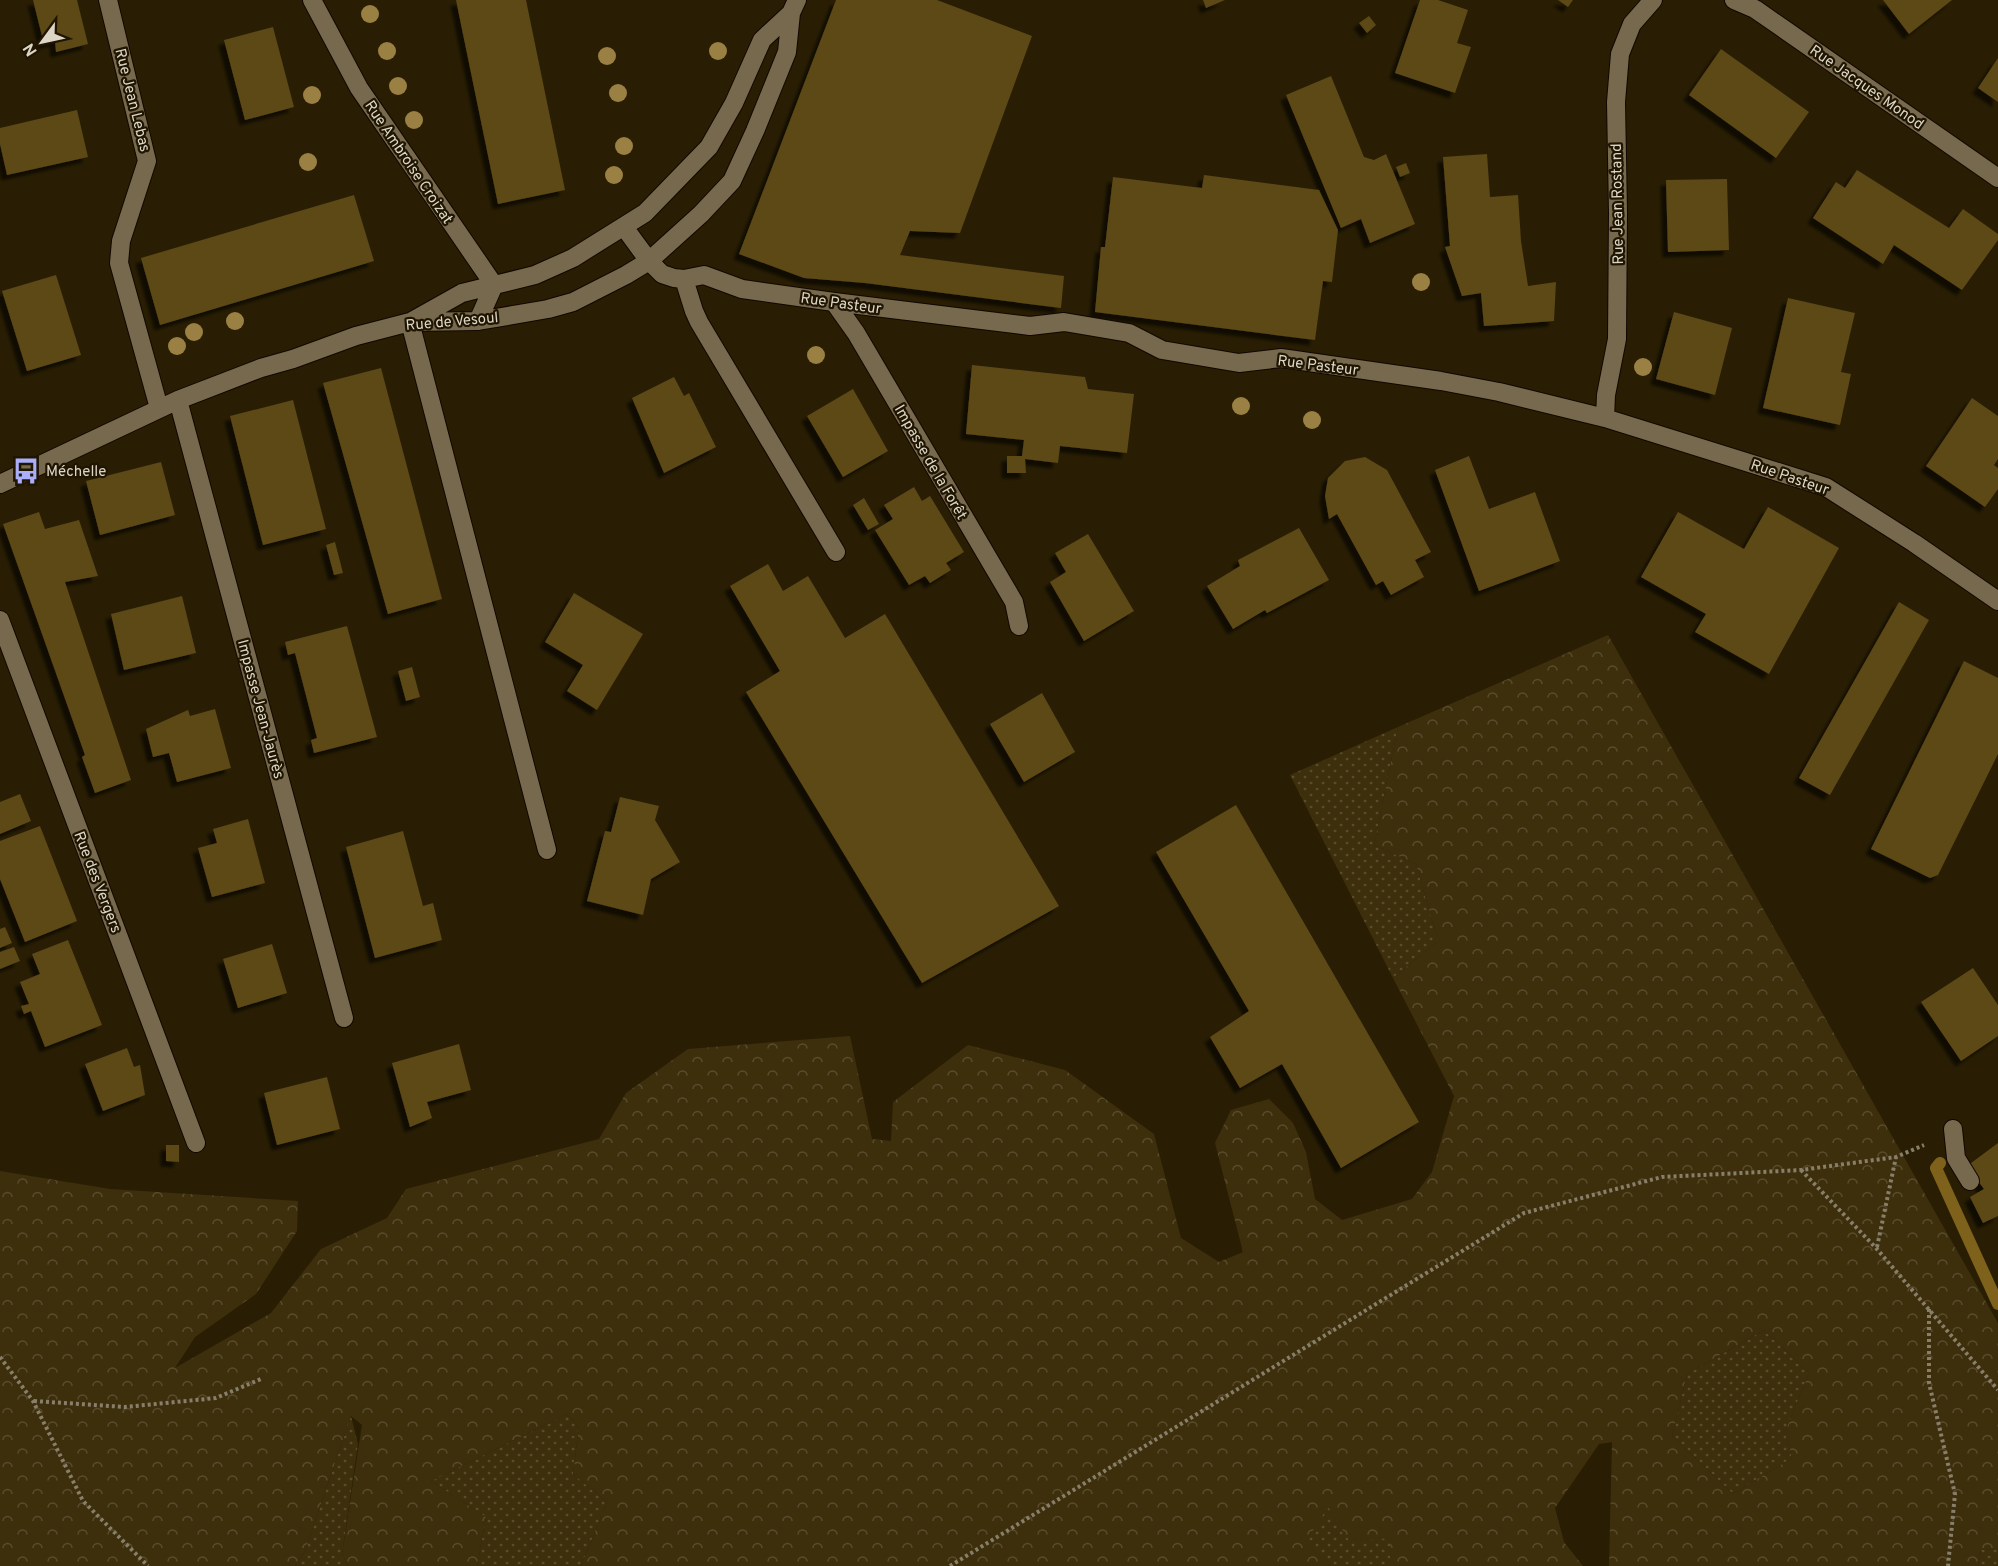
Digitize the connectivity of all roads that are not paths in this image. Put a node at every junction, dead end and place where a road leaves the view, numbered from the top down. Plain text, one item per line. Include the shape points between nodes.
1 (108, 0) edge
2 (312, 0) edge
3 (1653, 0) edge
4 (1734, 0) edge
5 (794, 6) edge
6 (1998, 178) edge
7 (624, 227) junction
8 (649, 261) junction
9 (684, 279) junction
10 (494, 285) junction
11 (834, 302) junction
12 (478, 321) junction
13 (410, 322) junction
14 (178, 400) junction
15 (159, 408) junction
16 (1605, 418) junction
17 (0, 483) edge
18 (836, 552) dead end
19 (1998, 601) edge
20 (0, 620) edge
21 (1019, 626) dead end
22 (547, 850) dead end
23 (344, 1018) dead end
24 (1953, 1129) dead end
25 (196, 1143) dead end
26 (1970, 1181) dead end

1 - 15 street, Rue Jean Lebas via 147,161 121,241 119,263
2 - 10 street, Rue Ambroise Croizat via 359,88
3 - 16 street, Rue Jean Rostand via 1632,24 1620,54 1616,102 1617,339
4 - 6 street, Rue Jacques Monod via 1755,9
5 - 7 street via 762,40 709,147 645,213
5 - 8 street, Rue de Vesoul via 787,52 732,181
7 - 8 street, Rue Pasteur
7 - 10 street via 573,258 535,275
8 - 9 street, Rue Pasteur via 662,273
8 - 12 street, Rue de Vesoul via 573,302
9 - 11 street, Rue Pasteur via 704,275 742,288
9 - 18 street via 699,322
10 - 12 street
10 - 13 street via 462,293
11 - 16 street, Rue Pasteur via 1030,326 1064,322 1129,333 1162,350 1239,363 1281,358 1441,381
11 - 21 street, Impasse de la Forêt via 1014,602
12 - 13 street, Rue de Vesoul
13 - 14 street, Rue de Vesoul via 356,336
13 - 22 street
14 - 15 street, Rue de Vesoul
14 - 23 street, Impasse Jean-Jaurès
15 - 17 street, Rue de Vesoul
16 - 19 street, Rue Pasteur via 1826,487
20 - 25 street, Rue des Vergers
24 - 26 street via 1956,1158

